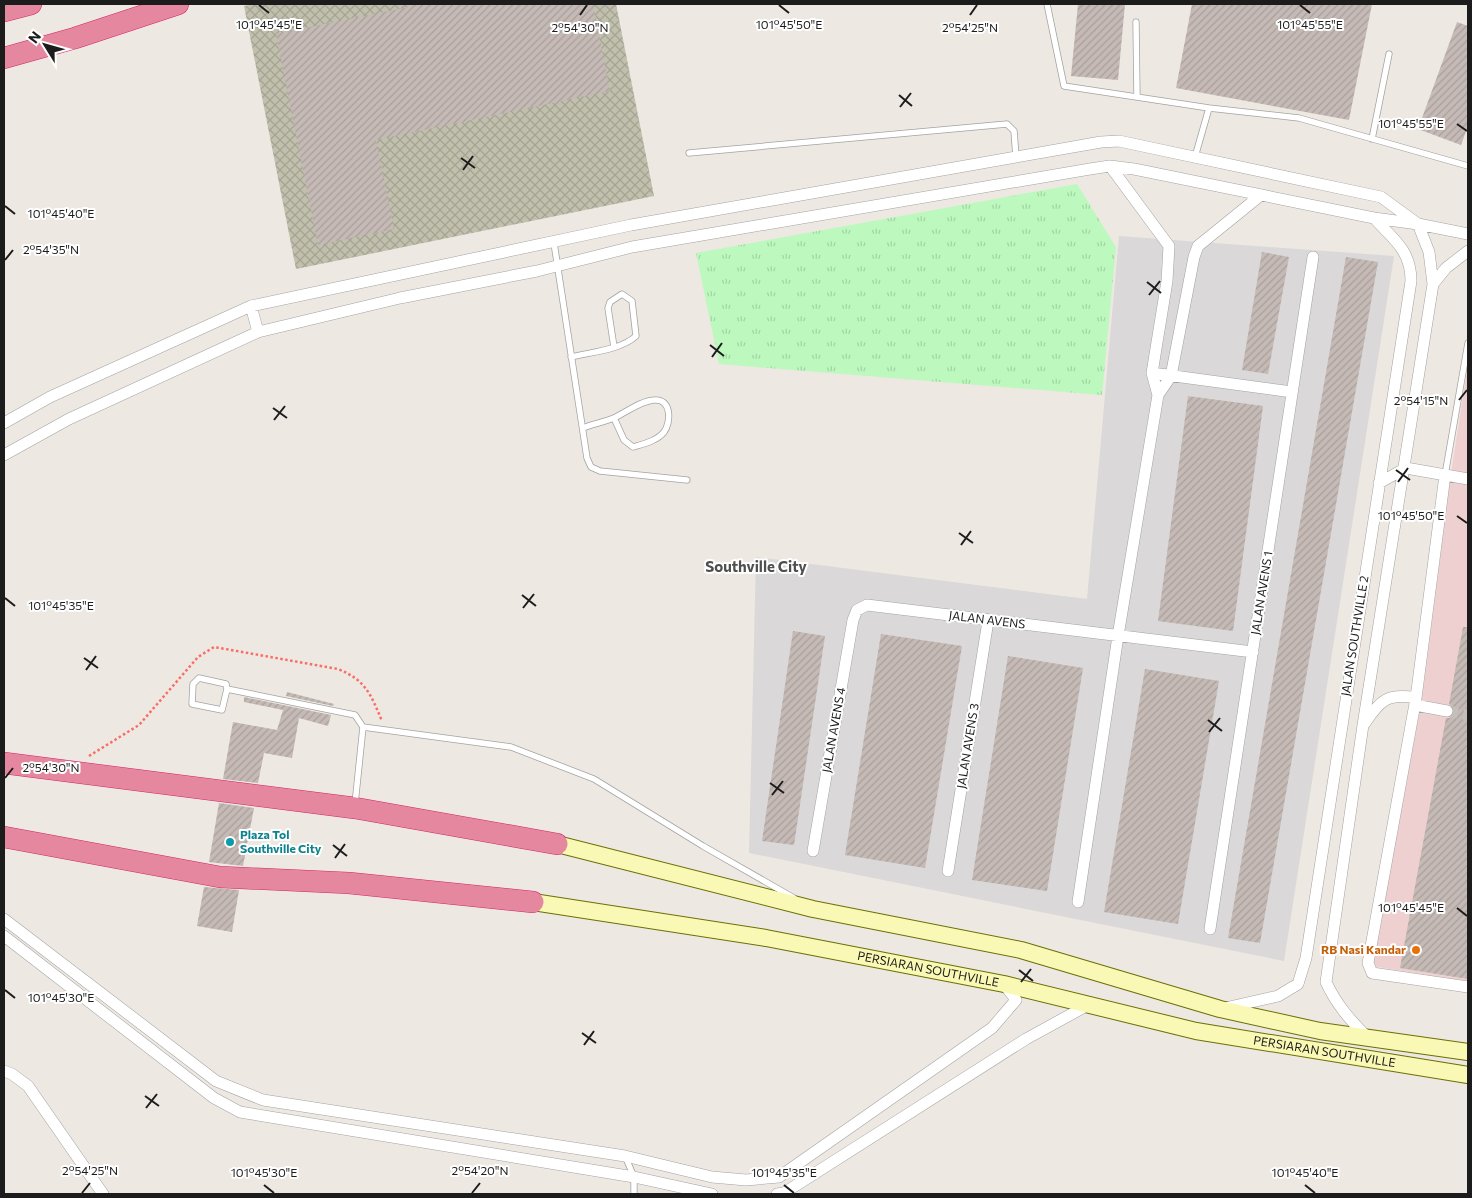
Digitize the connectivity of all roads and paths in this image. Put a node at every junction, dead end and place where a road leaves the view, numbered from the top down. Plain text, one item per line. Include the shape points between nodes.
1 (31, 4) edge
2 (178, 4) edge
3 (1047, 4) edge
4 (4, 11) edge
5 (1136, 22) dead end
6 (1389, 54) dead end
7 (4, 58) edge
8 (1137, 97) junction
9 (1209, 108) junction
10 (1372, 139) junction
11 (689, 153) dead end
12 (1016, 157) junction
13 (1195, 157) junction
14 (1110, 166) junction
15 (1468, 166) edge
16 (1262, 194) junction
17 (1374, 218) junction
18 (1418, 224) junction
19 (1468, 234) edge
20 (554, 243) junction
21 (1468, 252) edge
22 (1313, 257) dead end
23 (556, 266) junction
24 (1167, 281) junction
25 (1189, 283) junction
26 (1433, 284) junction
27 (251, 306) junction
28 (1158, 329) junction
29 (258, 332) junction
30 (1180, 332) junction
31 (1468, 343) edge
32 (614, 347) junction
33 (571, 357) junction
34 (1152, 373) junction
35 (1171, 376) junction
36 (1292, 392) junction
37 (1158, 395) junction
38 (614, 418) junction
39 (4, 423) edge
40 (583, 428) junction
41 (4, 455) edge
42 (1406, 468) junction
43 (1445, 475) junction
44 (1468, 479) edge
45 (687, 480) dead end
46 (1379, 483) junction
47 (857, 610) joint
48 (988, 621) junction
49 (1118, 636) junction
50 (1253, 652) junction
51 (227, 689) junction
52 (1415, 702) junction
53 (1447, 711) tunnel mouth
54 (1363, 725) junction
55 (364, 727) junction
56 (4, 763) edge
57 (355, 808) junction
58 (4, 837) edge
59 (557, 844) joint
60 (814, 851) dead end
61 (948, 871) dead end
62 (533, 902) joint
63 (1078, 902) dead end
64 (813, 909) junction
65 (4, 919) edge
66 (1210, 930) dead end
67 (4, 936) edge
68 (1004, 984) junction
69 (1468, 987) edge
70 (1088, 1005) junction
71 (1220, 1009) junction
72 (1367, 1038) junction
73 (1468, 1052) edge
74 (4, 1072) edge
75 (1468, 1075) edge
76 (625, 1156) junction
77 (634, 1177) junction
78 (679, 1190) edge
79 (103, 1194) edge
80 (634, 1194) edge
81 (712, 1194) edge
82 (777, 1194) edge

1 - 4 highway
2 - 7 highway
3 - 8 lane via 1064,86
5 - 8 lane
6 - 10 lane
8 - 9 lane
9 - 10 lane via 1299,118
9 - 13 lane
10 - 15 lane
11 - 12 lane via 1007,124 1014,130
12 - 13 street via 1119,141
12 - 20 street via 631,225
13 - 18 street via 1381,196
14 - 16 street
14 - 23 street via 632,247
14 - 24 street via 1169,246
16 - 17 street
16 - 25 street via 1198,246
17 - 18 street
17 - 46 street, JALAN SOUTHVILLE 2 via 1405,252 1411,266
18 - 19 street
18 - 26 street, JALAN SOUTHVILLE 2 via 1429,252
20 - 23 lane
20 - 27 street
21 - 26 street via 1446,268
22 - 36 street, JALAN AVENS 1
23 - 29 street
23 - 33 lane
24 - 25 street
24 - 28 street
25 - 30 street
26 - 42 street, JALAN SOUTHVILLE 2
27 - 29 street
27 - 39 street via 50,397
28 - 30 street
28 - 34 street
29 - 41 street via 69,419
30 - 35 street
31 - 43 lane
32 - 32 lane via 608,308 610,302 622,294 632,301 636,336 629,343
32 - 33 lane
33 - 40 lane
34 - 35 street
34 - 37 street
35 - 36 street
35 - 37 street
36 - 50 street, JALAN AVENS 1
37 - 49 street
38 - 38 lane via 655,400 663,402 669,413 661,435 633,447 624,440
38 - 40 lane
40 - 45 lane via 591,467 600,471
42 - 43 street
42 - 46 street
42 - 54 street, JALAN SOUTHVILLE 2
43 - 44 street
43 - 52 street
46 - 71 street, JALAN SOUTHVILLE 2 via 1306,958 1298,984 1278,996
47 - 48 street, JALAN AVENS via 867,605
47 - 60 street, JALAN AVENS 4
48 - 49 street, JALAN AVENS
48 - 61 street, JALAN AVENS 3
49 - 50 street, JALAN AVENS
49 - 63 street
50 - 66 street, JALAN AVENS 1
51 - 51 lane via 222,710 192,704 193,684 199,678 221,682
51 - 55 lane via 355,715
52 - 53 street
52 - 54 street via 1391,696 1376,706
52 - 69 street via 1368,963 1372,973
54 - 72 street, JALAN SOUTHVILLE 2 via 1326,982 1347,1018
55 - 57 lane
55 - 64 lane via 511,747 594,779
56 - 57 highway
57 - 59 highway
58 - 62 highway via 220,877 349,884
59 - 64 main road, PERSIARAN SOUTHVILLE
62 - 68 main road, PERSIARAN SOUTHVILLE via 766,938
64 - 71 main road, PERSIARAN SOUTHVILLE via 1021,950
65 - 76 street via 216,1081 245,1094 262,1100
67 - 77 street via 214,1098 240,1112
68 - 70 main road, PERSIARAN SOUTHVILLE
68 - 76 street via 1016,1000 992,1028 779,1177 746,1180 712,1176
70 - 75 main road, PERSIARAN SOUTHVILLE via 1196,1031
70 - 82 street via 1026,1039 784,1193
71 - 72 main road, PERSIARAN SOUTHVILLE
72 - 73 main road, PERSIARAN SOUTHVILLE
74 - 79 street via 28,1086
76 - 77 lane
77 - 78 street
77 - 80 lane
78 - 81 street

